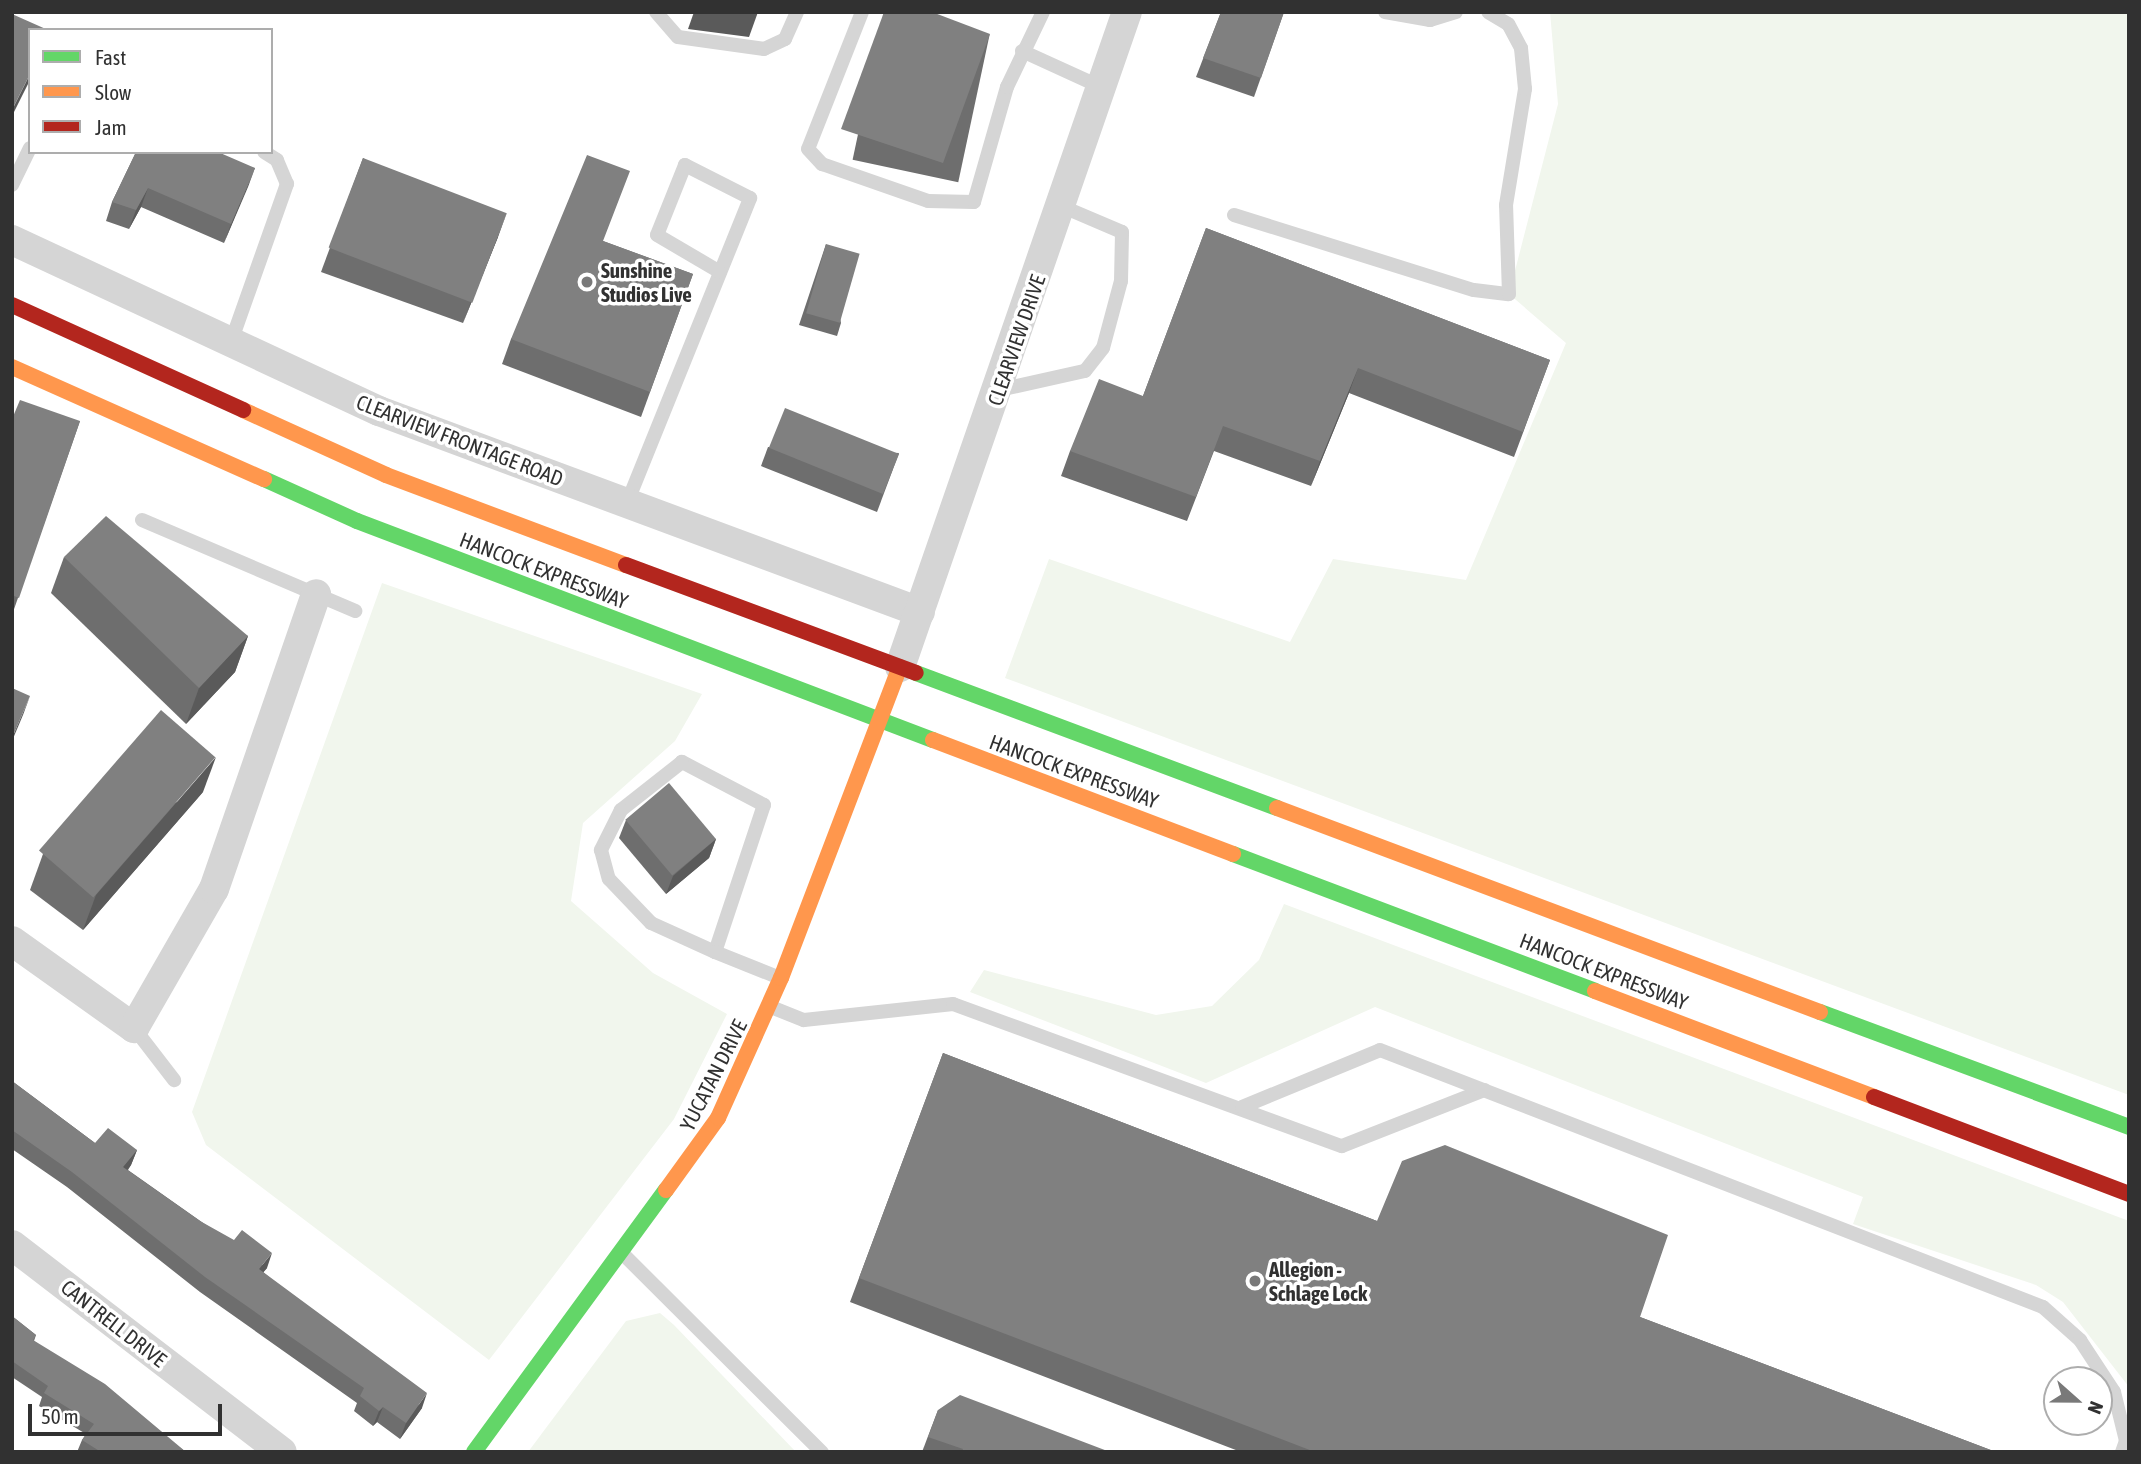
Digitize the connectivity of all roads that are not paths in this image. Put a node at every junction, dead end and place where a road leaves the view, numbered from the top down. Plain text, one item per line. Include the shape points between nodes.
1 (656, 12) edge
2 (797, 12) edge
3 (862, 12) edge
4 (1043, 12) edge
5 (1127, 12) edge
6 (1385, 12) edge
7 (1457, 12) edge
8 (1488, 12) edge
9 (1022, 51) junction
10 (1101, 87) junction
11 (28, 152) edge
12 (267, 154) edge
13 (12, 185) edge
14 (1061, 206) junction
15 (1234, 215) dead end
16 (12, 240) edge
17 (720, 272) junction
18 (12, 305) edge
19 (12, 323) edge
20 (231, 342) junction
21 (101, 348) junction
22 (12, 367) edge
23 (999, 390) junction
24 (627, 503) junction
25 (142, 520) dead end
26 (316, 594) junction
27 (355, 611) dead end
28 (920, 612) junction
29 (900, 667) junction
30 (880, 721) junction
31 (12, 941) edge
32 (715, 952) junction
33 (781, 978) junction
34 (769, 1007) junction
35 (134, 1028) junction
36 (174, 1080) dead end
37 (1484, 1090) junction
38 (1242, 1107) junction
39 (2129, 1127) edge
40 (2129, 1194) edge
41 (12, 1245) edge
42 (623, 1254) junction
43 (282, 1452) edge
44 (474, 1452) edge
45 (822, 1452) edge
46 (2122, 1452) edge

1 - 2 lane via 678,37 764,49 785,39
3 - 9 lane via 808,149 822,164 928,201 974,202
4 - 9 lane
5 - 10 street, CLEARVIEW DRIVE
6 - 7 lane via 1430,20
8 - 15 lane via 1507,24 1521,48 1525,89 1506,205 1509,294 1474,290
9 - 10 lane
10 - 14 street, CLEARVIEW DRIVE
11 - 13 lane
12 - 20 lane via 277,160 287,184
14 - 23 street, CLEARVIEW DRIVE
14 - 23 lane via 1122,232 1121,281 1103,348 1085,371
16 - 20 street, CLEARVIEW FRONTAGE ROAD
17 - 17 lane via 750,198 685,165 657,235
17 - 24 lane
18 - 21 main road, HANCOCK EXPRESSWAY
19 - 21 main road
20 - 24 street, CLEARVIEW FRONTAGE ROAD via 379,411
21 - 29 main road, HANCOCK EXPRESSWAY via 387,475
22 - 30 main road, HANCOCK EXPRESSWAY via 356,521
23 - 28 street, CLEARVIEW DRIVE
24 - 28 street, CLEARVIEW FRONTAGE ROAD
25 - 26 lane
26 - 27 lane
26 - 35 street via 214,889
28 - 29 street, CLEARVIEW DRIVE
29 - 30 main road, YUCATAN DRIVE
29 - 39 main road, HANCOCK EXPRESSWAY
30 - 33 main road, YUCATAN DRIVE
30 - 40 main road, HANCOCK EXPRESSWAY
31 - 35 street
32 - 32 lane via 651,923 609,879 601,850 621,810 682,762 764,805
32 - 33 lane
33 - 34 main road, YUCATAN DRIVE
34 - 38 lane via 804,1020 953,1004
34 - 42 main road, YUCATAN DRIVE via 719,1118
35 - 36 lane
37 - 38 lane via 1342,1146
37 - 38 lane via 1380,1050
37 - 46 lane via 2043,1307 2080,1340 2114,1392 2126,1441
41 - 43 street, CANTRELL DRIVE
42 - 44 main road, YUCATAN DRIVE
42 - 45 lane

